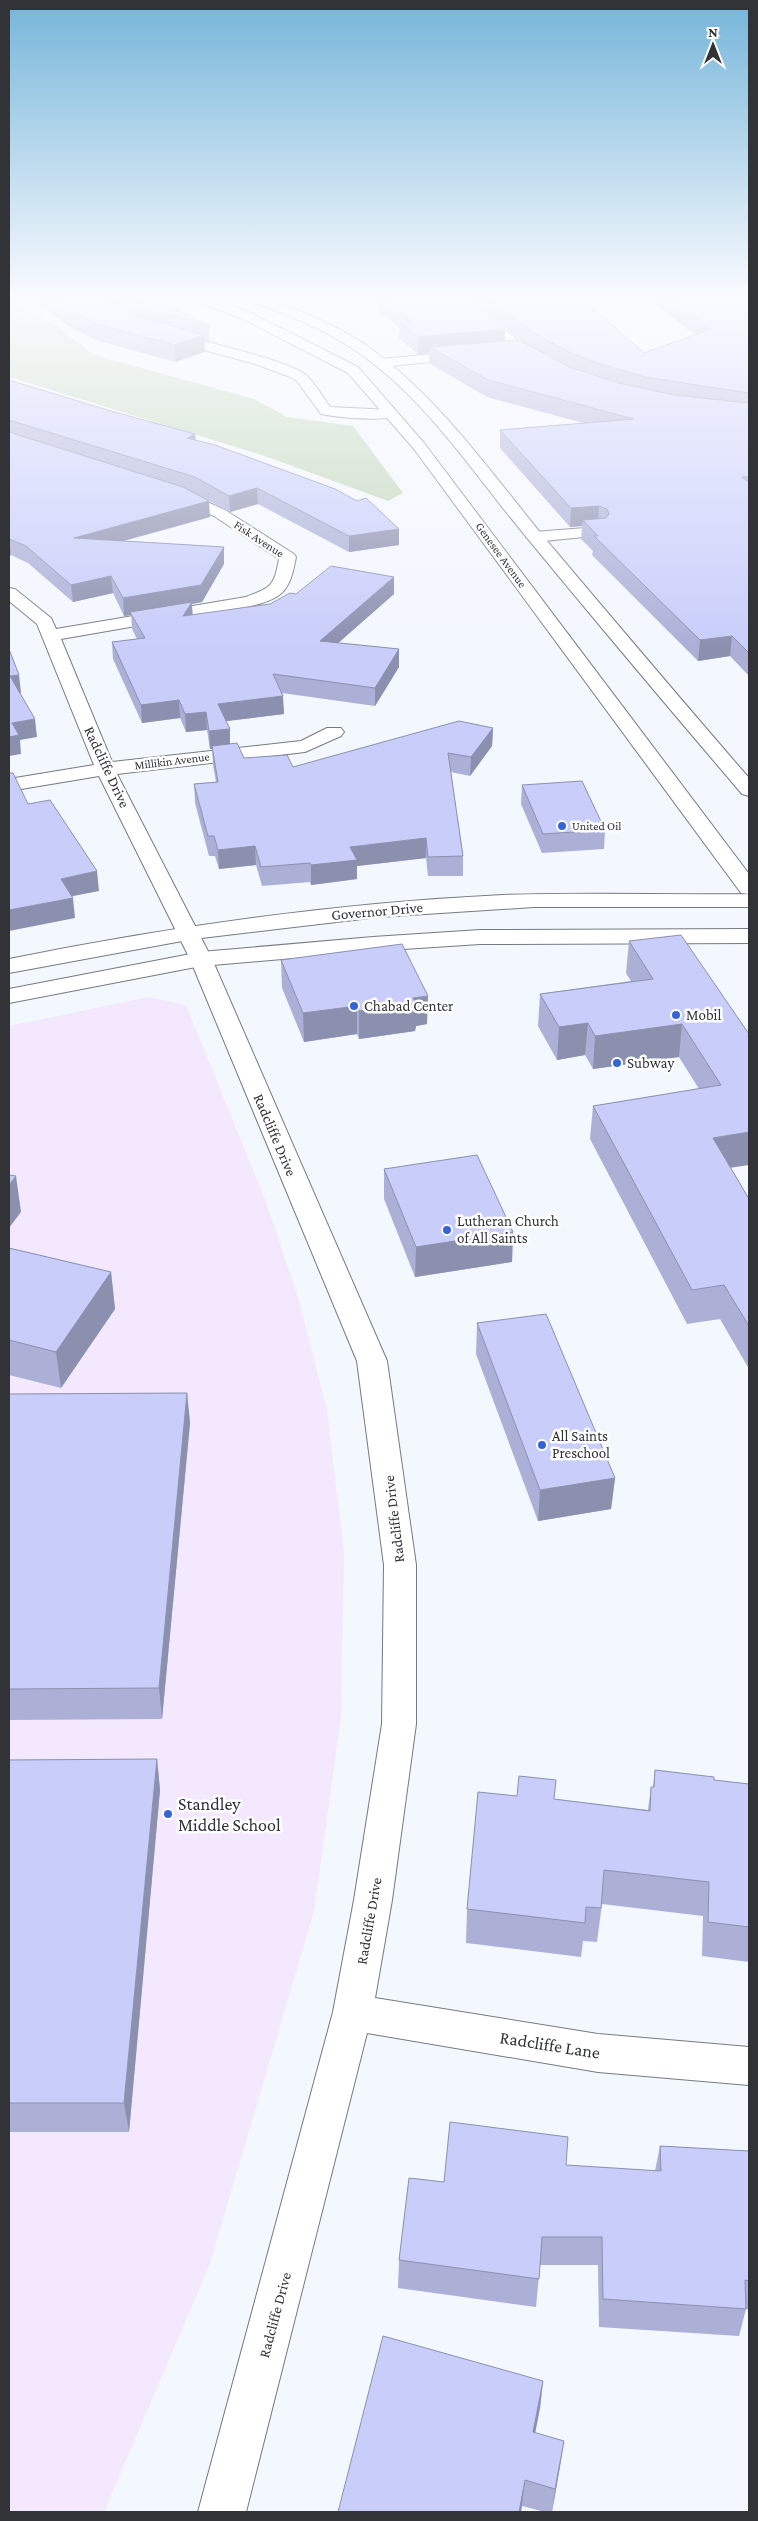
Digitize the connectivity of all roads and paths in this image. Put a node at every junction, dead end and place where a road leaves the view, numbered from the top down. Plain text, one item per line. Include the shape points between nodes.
1 (345, 413) edge
2 (434, 413) edge
3 (391, 414) joint
4 (163, 488) edge
5 (598, 532) edge
6 (534, 537) junction
7 (9, 593) edge
8 (50, 635) junction
9 (334, 732) dead end
10 (105, 769) junction
11 (9, 785) edge
12 (749, 790) edge
13 (749, 888) edge
14 (749, 901) edge
15 (749, 936) edge
16 (195, 946) junction
17 (9, 966) edge
18 (9, 996) edge
19 (353, 2012) junction
20 (749, 2066) edge
21 (222, 2512) edge

1 - 3 main road
2 - 6 main road
3 - 13 main road, Genesee Avenue via 486,534
4 - 8 main road, Fisk Avenue via 227,518 288,557 283,582 271,593 227,606
5 - 6 main road
6 - 12 main road
7 - 8 main road, Radcliffe Drive via 45,622
8 - 10 main road, Radcliffe Drive
9 - 10 main road, Millikin Avenue via 305,746
10 - 11 main road, Millikin Avenue
10 - 16 main road, Radcliffe Drive
14 - 16 main road, Governor Drive via 505,902 318,916
15 - 16 main road, Governor Drive via 480,937
16 - 17 main road, Governor Drive via 90,948
16 - 18 main road, Governor Drive
16 - 19 main road, Radcliffe Drive via 372,1361 382,1426 400,1566 398,1724
19 - 20 main road, Radcliffe Lane via 598,2053
19 - 21 main road, Radcliffe Drive

